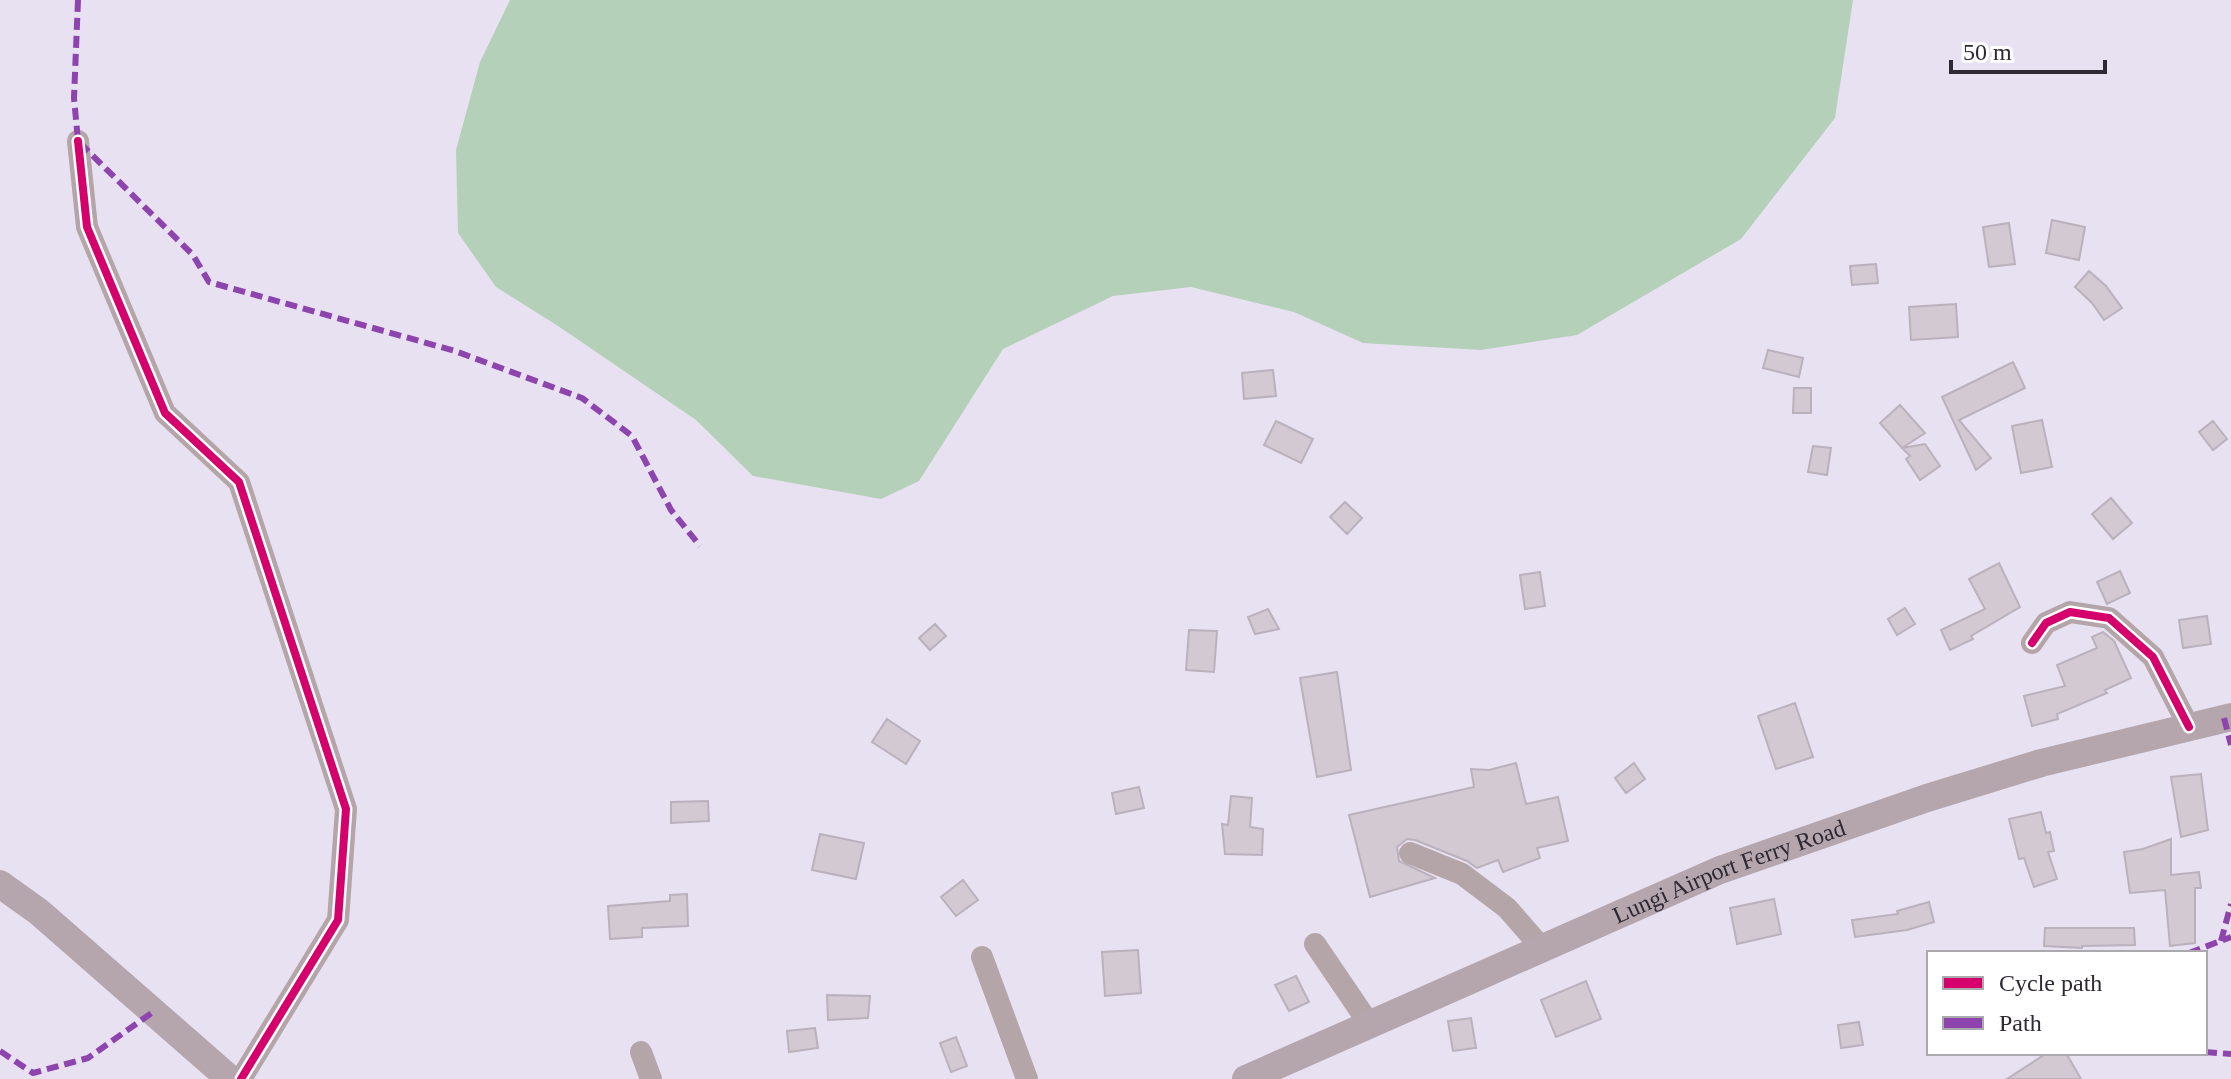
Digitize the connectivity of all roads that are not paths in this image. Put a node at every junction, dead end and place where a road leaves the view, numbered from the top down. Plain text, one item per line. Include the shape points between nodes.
1 (78, 141) dead end
2 (2032, 643) dead end
3 (2231, 717) edge
4 (2189, 727) junction
5 (1410, 853) dead end
6 (0, 884) edge
7 (1315, 944) dead end
8 (1541, 947) junction
9 (982, 957) dead end
10 (1370, 1025) junction
11 (641, 1052) dead end
12 (230, 1079) edge
13 (241, 1079) edge
14 (651, 1079) edge
15 (1027, 1079) edge
16 (1246, 1079) edge

1 - 13 street via 87,227 165,413 239,482 346,809 338,920
2 - 4 street via 2046,623 2070,612 2109,618 2153,657
3 - 4 main road, Lungi Airport Ferry Road
4 - 8 main road, Lungi Airport Ferry Road via 1927,798 1720,870
5 - 8 street via 1462,874 1507,908
6 - 12 main road
7 - 10 street
8 - 10 main road, Lungi Airport Ferry Road
9 - 15 street
10 - 16 main road, Lungi Airport Ferry Road
11 - 14 street

